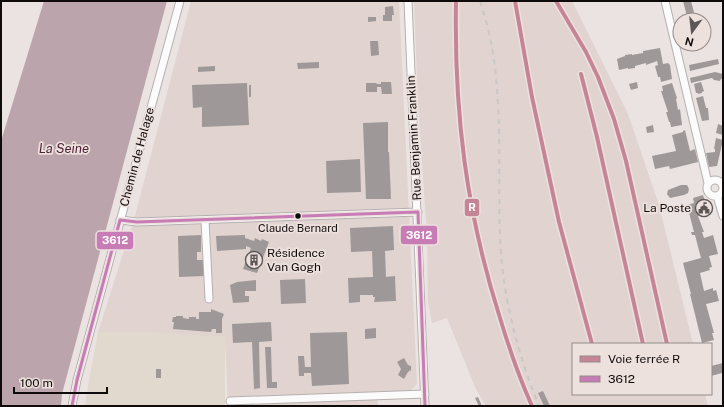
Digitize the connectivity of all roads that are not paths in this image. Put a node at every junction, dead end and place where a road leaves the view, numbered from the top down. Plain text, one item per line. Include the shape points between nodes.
1 (180, 1) edge
2 (408, 1) edge
3 (665, 1) edge
4 (721, 179) edge
5 (708, 183) junction
6 (717, 196) junction
7 (418, 212) junction
8 (723, 216) edge
9 (120, 220) junction
10 (205, 220) junction
11 (209, 299) dead end
12 (424, 394) junction
13 (230, 401) dead end
14 (72, 406) edge
15 (425, 406) edge

1 - 9 street, Chemin de Halage
2 - 7 street, Rue Benjamin Franklin
3 - 5 street
4 - 5 street
4 - 6 street via 721,193
5 - 6 street via 708,192
6 - 8 street
7 - 10 street
7 - 12 street, Rue Benjamin Franklin
9 - 10 street
9 - 14 street, Chemin de Halage
10 - 11 street
12 - 13 street
12 - 15 street, Rue Benjamin Franklin

